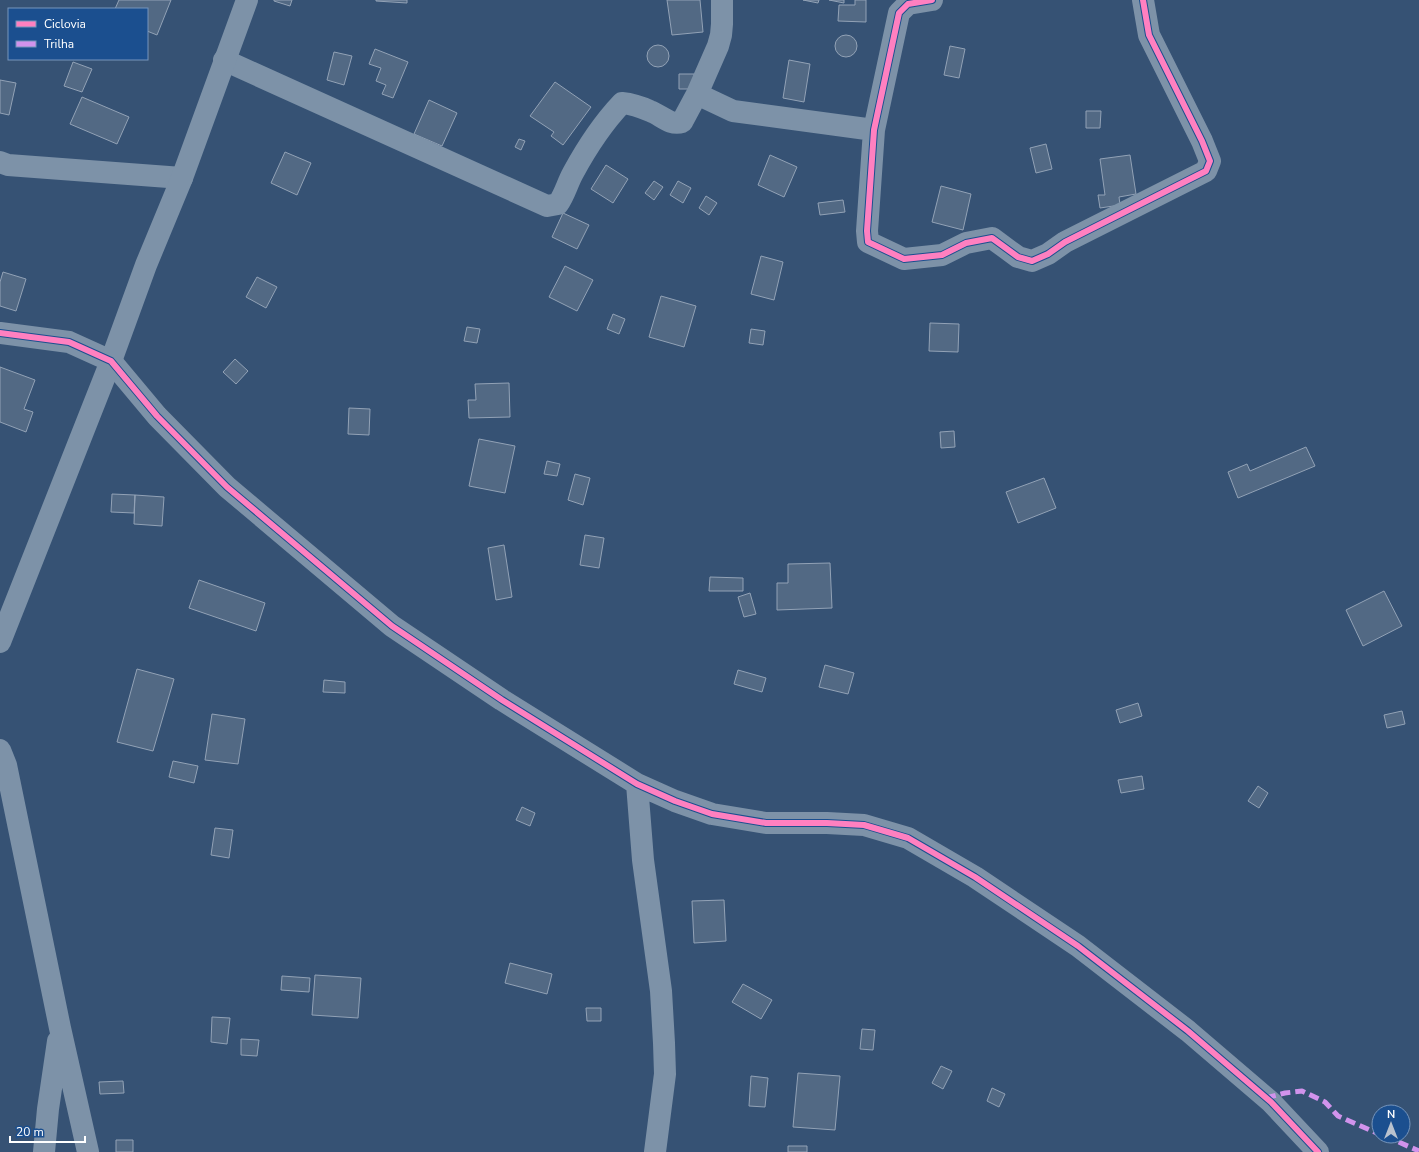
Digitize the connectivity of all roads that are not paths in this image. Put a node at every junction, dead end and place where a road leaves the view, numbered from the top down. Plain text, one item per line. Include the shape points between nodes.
1 (247, 0) edge
2 (722, 0) edge
3 (932, 0) edge
4 (1143, 0) edge
5 (224, 60) junction
6 (697, 94) junction
7 (874, 130) junction
8 (0, 162) edge
9 (182, 178) junction
10 (0, 333) edge
11 (111, 361) junction
12 (0, 642) edge
13 (0, 750) edge
14 (637, 784) junction
15 (60, 1028) junction
16 (44, 1152) edge
17 (88, 1152) edge
18 (655, 1152) edge
19 (1318, 1152) edge

1 - 5 street
2 - 6 street via 721,35
3 - 7 street via 908,4 899,13
4 - 7 street via 1149,35 1210,161 1206,171 1065,242 1048,254 1032,261 1018,257 992,238 966,243 942,255 904,260 868,242
5 - 6 street via 547,206 558,204 587,149 622,103 651,111 677,124 682,122
5 - 9 street
6 - 7 street via 734,111
8 - 9 street via 8,165
9 - 11 street via 146,265
10 - 11 street via 69,342
11 - 12 street
11 - 14 street via 157,416 227,487 392,626 502,700
13 - 15 street via 6,765
14 - 18 street via 643,860 661,991 664,1043 665,1074
14 - 19 street via 712,814 766,823 827,822 864,825 908,838 975,877 1078,946 1188,1031 1271,1102
15 - 16 street
15 - 17 street

